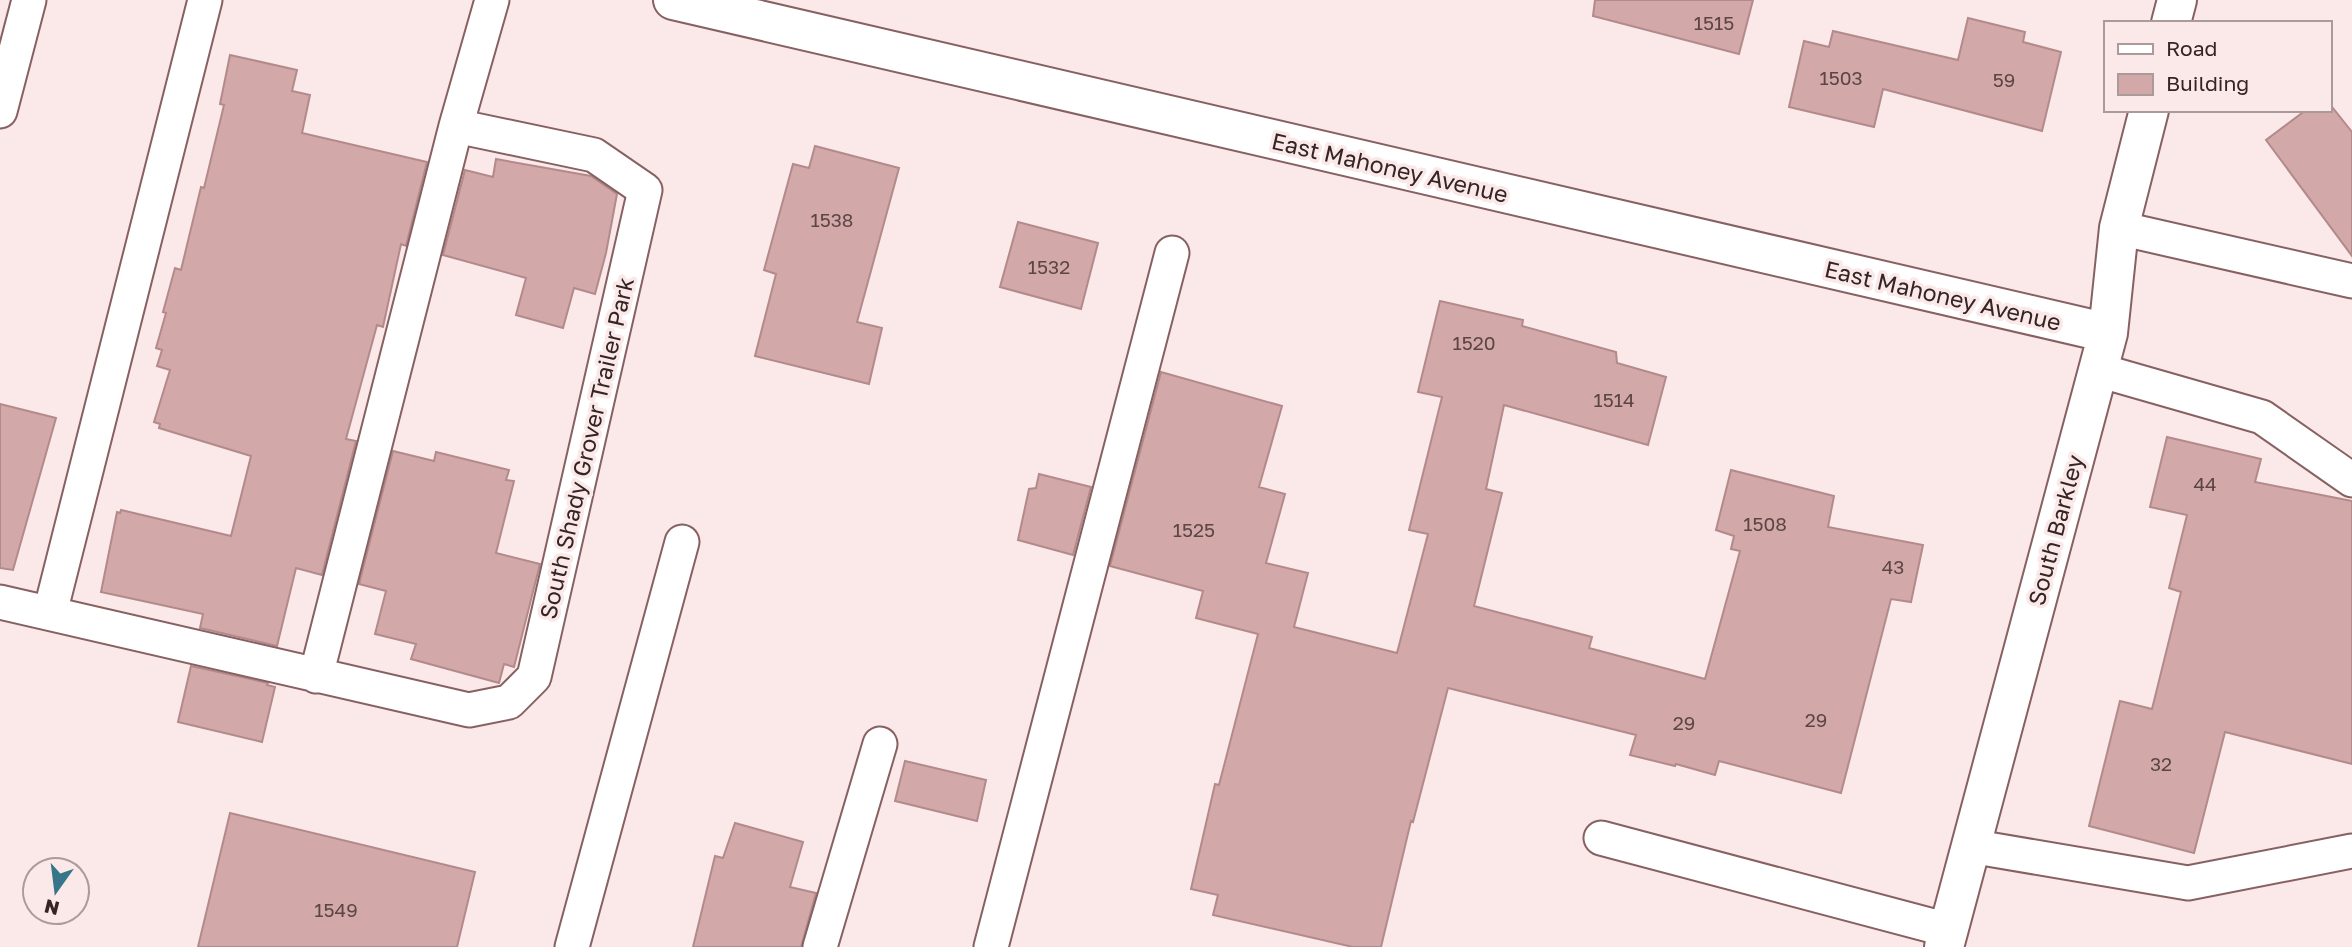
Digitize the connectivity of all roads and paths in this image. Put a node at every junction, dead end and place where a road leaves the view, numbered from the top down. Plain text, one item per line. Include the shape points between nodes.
1 (29, 0) edge
2 (205, 0) edge
3 (492, 0) edge
4 (673, 0) edge
5 (2177, 0) edge
6 (2172, 21) edge
7 (0, 111) edge
8 (2148, 112) edge
9 (456, 126) junction
10 (2119, 228) junction
11 (1172, 254) dead end
12 (2352, 281) edge
13 (2108, 333) junction
14 (2098, 369) junction
15 (2352, 480) edge
16 (682, 542) dead end
17 (0, 602) edge
18 (50, 613) junction
19 (316, 676) junction
20 (880, 744) dead end
21 (1601, 838) dead end
22 (1970, 845) junction
23 (2352, 851) edge
24 (1946, 939) edge
25 (572, 947) edge
26 (820, 947) edge
27 (991, 947) edge

1 - 7 lane
2 - 18 lane
3 - 9 lane
4 - 13 street, East Mahoney Avenue
5 - 6 street
8 - 10 street, South Barkley
9 - 19 lane
9 - 19 lane, South Shady Grover Trailer Park via 594,155 645,190 534,677 509,702 468,710
10 - 12 lane
10 - 13 street, South Barkley
11 - 27 lane
13 - 14 street, South Barkley
14 - 15 lane via 2262,417
14 - 22 street, South Barkley
16 - 25 lane
17 - 18 lane, South Shady Grover Trailer Park
18 - 19 lane, South Shady Grover Trailer Park
20 - 26 lane
21 - 24 lane
22 - 23 lane via 2189,883
22 - 24 street, South Barkley

